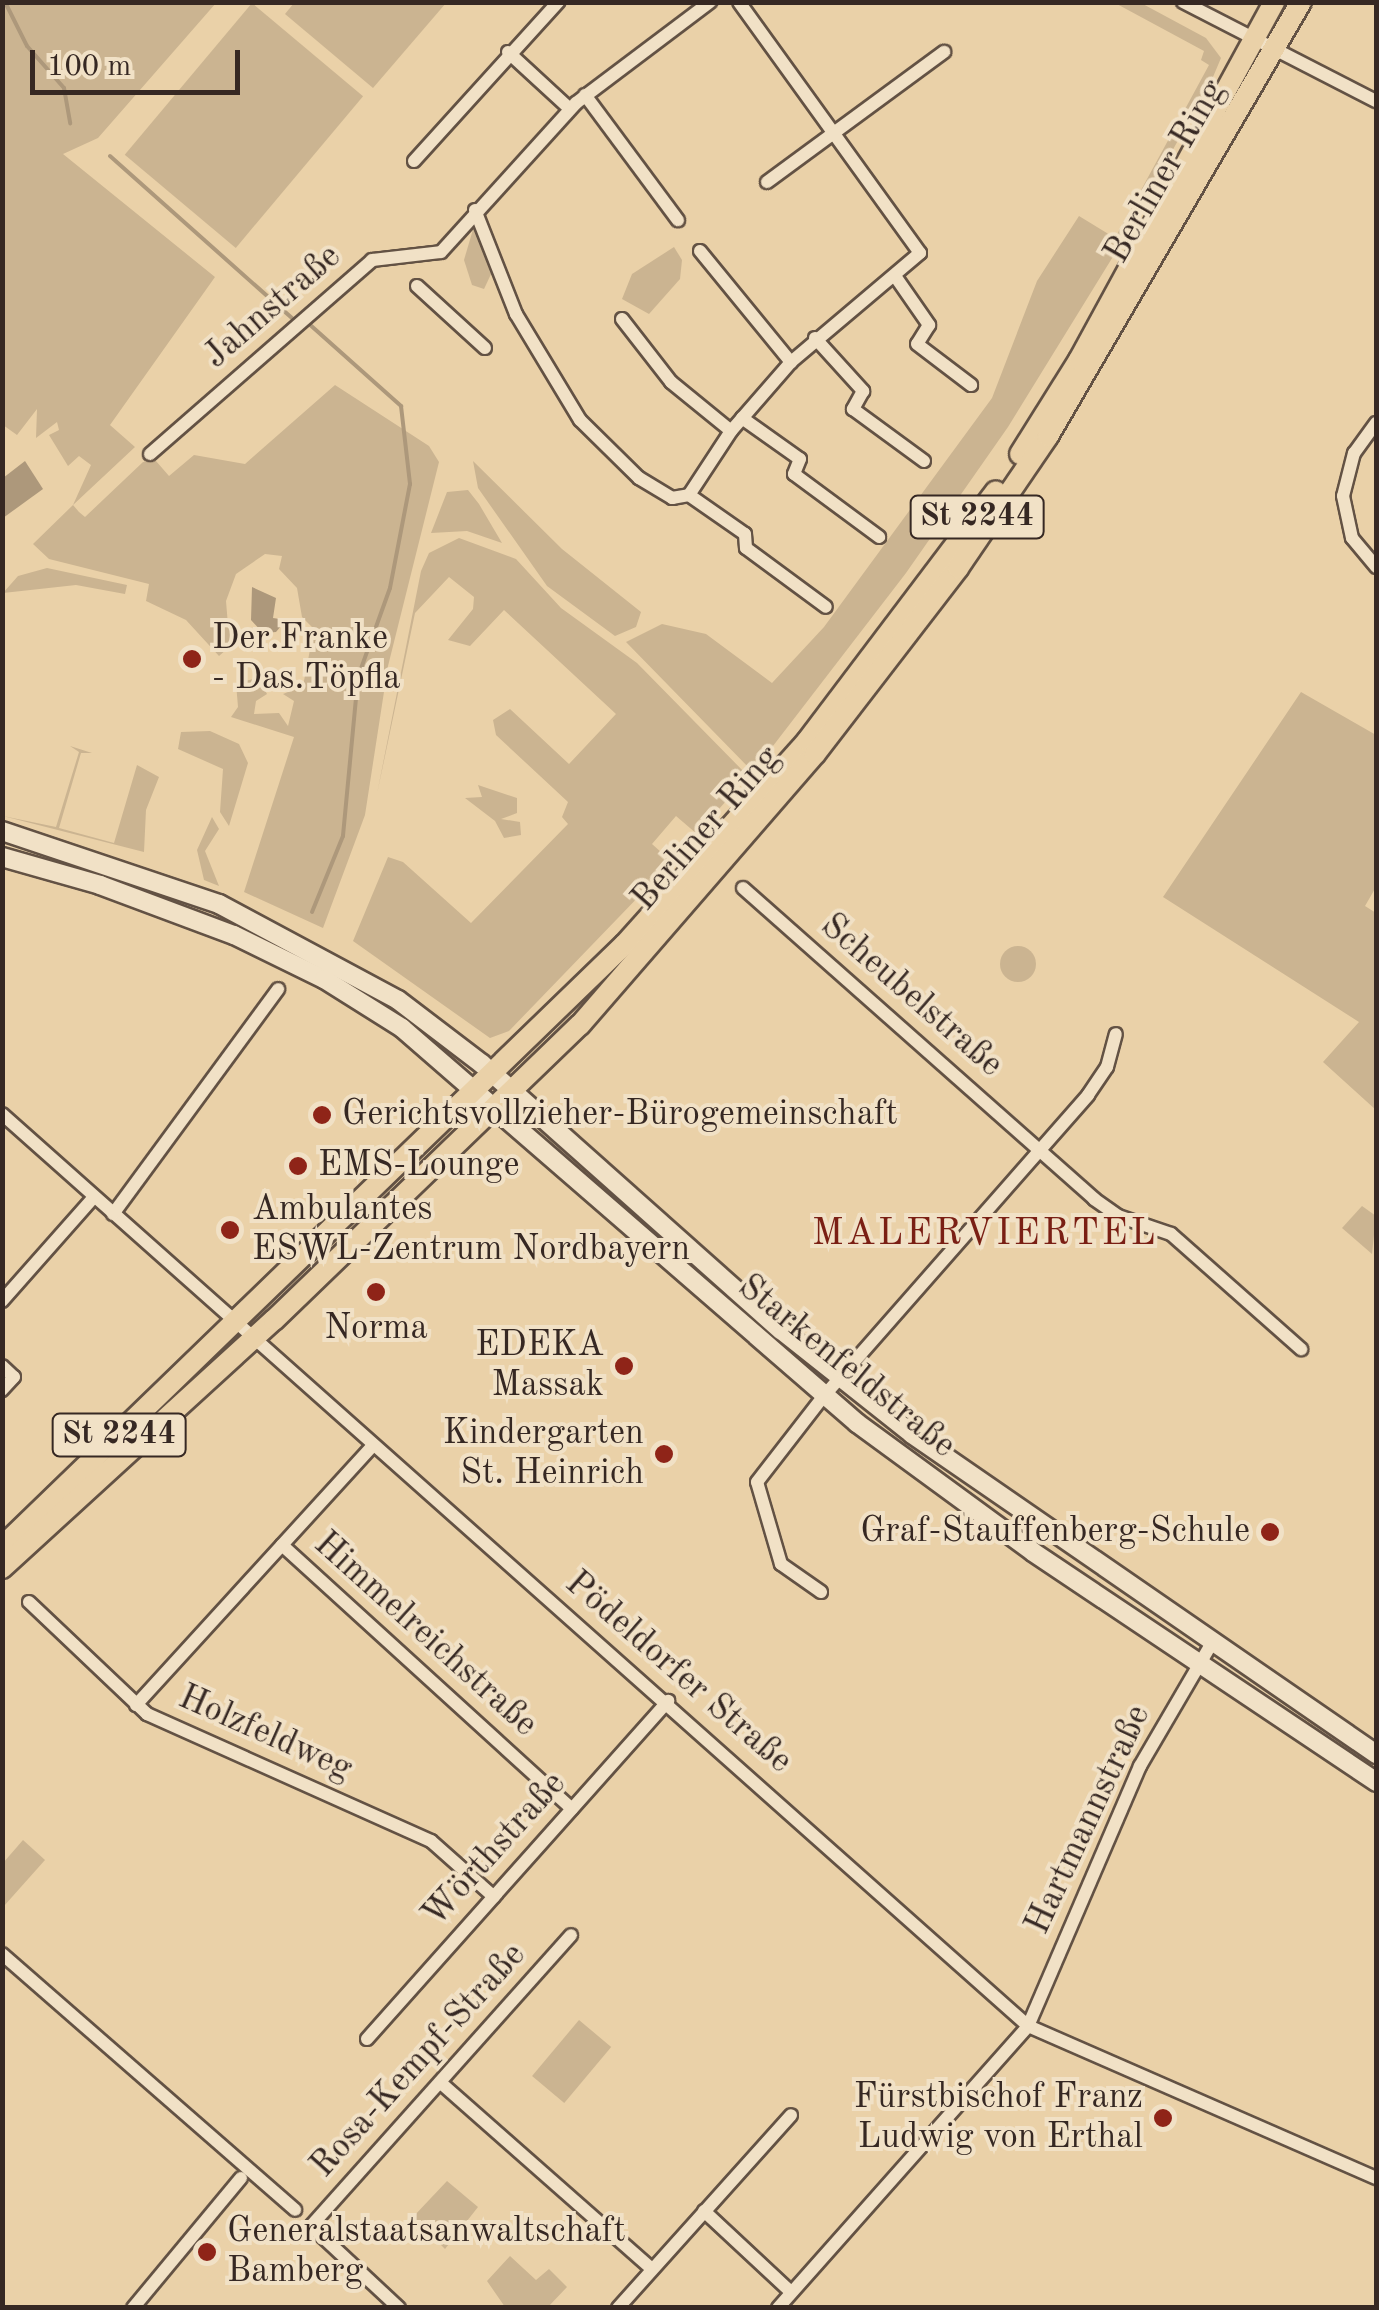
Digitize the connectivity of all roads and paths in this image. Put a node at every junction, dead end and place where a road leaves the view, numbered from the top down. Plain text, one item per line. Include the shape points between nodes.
1 (558, 2) edge
2 (710, 2) edge
3 (739, 2) edge
4 (1183, 2) edge
5 (1274, 2) edge
6 (1301, 2) edge
7 (1253, 38) junction
8 (1274, 48) junction
9 (508, 52) junction
10 (944, 52) dead end
11 (585, 95) junction
12 (1376, 100) edge
13 (570, 108) junction
14 (836, 132) junction
15 (414, 161) dead end
16 (767, 182) dead end
17 (474, 210) junction
18 (678, 220) dead end
19 (700, 251) dead end
20 (895, 276) junction
21 (417, 286) dead end
22 (622, 319) dead end
23 (814, 338) junction
24 (485, 348) dead end
25 (790, 362) junction
26 (971, 385) dead end
27 (742, 418) junction
28 (1376, 423) edge
29 (731, 431) junction
30 (150, 454) dead end
31 (924, 460) dead end
32 (689, 494) junction
33 (879, 537) dead end
34 (1376, 567) edge
35 (826, 607) dead end
36 (2, 831) edge
37 (28, 838) junction
38 (2, 857) edge
39 (22, 862) junction
40 (743, 888) dead end
41 (278, 990) dead end
42 (1116, 1034) dead end
43 (492, 1074) junction
44 (475, 1091) junction
45 (511, 1091) junction
46 (494, 1108) junction
47 (2, 1114) edge
48 (1040, 1148) junction
49 (94, 1197) junction
50 (113, 1214) junction
51 (2, 1302) edge
52 (235, 1323) junction
53 (254, 1339) junction
54 (1301, 1349) dead end
55 (2, 1366) edge
56 (839, 1378) junction
57 (2, 1390) edge
58 (822, 1396) junction
59 (373, 1445) junction
60 (282, 1545) junction
61 (2, 1547) edge
62 (2, 1568) edge
63 (821, 1592) dead end
64 (28, 1602) dead end
65 (1212, 1643) junction
66 (1200, 1662) junction
67 (668, 1701) junction
68 (136, 1705) junction
69 (1376, 1754) edge
70 (1376, 1782) edge
71 (572, 1809) junction
72 (494, 1897) junction
73 (571, 1935) dead end
74 (2, 1954) edge
75 (1028, 2026) junction
76 (367, 2040) dead end
77 (442, 2084) junction
78 (790, 2115) dead end
79 (241, 2178) dead end
80 (1376, 2178) edge
81 (295, 2210) dead end
82 (704, 2211) junction
83 (651, 2268) junction
84 (791, 2292) junction
85 (133, 2308) edge
86 (399, 2308) edge
87 (618, 2308) edge
88 (778, 2308) edge

1 - 9 street
2 - 11 street, Jahnstraße
3 - 14 street
4 - 7 street
5 - 7 main road, Berliner Ring / St 2244
6 - 8 main road, Berliner Ring / St 2244
7 - 8 street
7 - 43 main road, Berliner Ring / St 2244 via 1079,360 928,586 731,828 581,990
8 - 12 street
8 - 45 main road, Berliner Ring / St 2244 via 1090,369 958,568 815,754 593,1011
9 - 13 street
9 - 15 street
10 - 14 street
11 - 13 street, Jahnstraße
11 - 18 street
13 - 17 street, Jahnstraße
14 - 16 street
14 - 20 street via 920,253
17 - 30 street, Jahnstraße via 441,252 372,260
17 - 32 street via 516,314 580,420 639,478 672,498
19 - 25 street
20 - 23 street
20 - 26 street via 929,325 916,344
21 - 24 street
22 - 29 street via 671,382
23 - 25 street
23 - 31 street via 863,391 853,409
25 - 27 street
27 - 29 street
27 - 33 street via 800,458 794,474
28 - 34 street via 1354,453 1343,496 1352,538
29 - 32 street
32 - 35 street via 745,534 746,548
36 - 37 street, Starkenfeldstraße
37 - 39 street
37 - 43 street, Starkenfeldstraße via 219,904 306,946 398,1000
38 - 39 street, Starkenfeldstraße
39 - 44 street, Starkenfeldstraße via 181,914 306,969 402,1028
40 - 48 street, Scheubelstraße
41 - 50 street
42 - 48 street via 1100,1079
43 - 44 main road, Berliner Ring / St 2244
43 - 45 street, Starkenfeldstraße
44 - 46 street, Starkenfeldstraße
44 - 52 main road, Berliner Ring / St 2244
45 - 46 main road, Berliner Ring / St 2244
45 - 56 street, Starkenfeldstraße
46 - 53 main road, Berliner Ring / St 2244
46 - 58 street, Starkenfeldstraße
47 - 49 street, Pödeldorfer Straße
48 - 54 street, Scheubelstraße via 1118,1216 1178,1240
48 - 56 street
49 - 50 street, Pödeldorfer Straße
49 - 51 street
50 - 52 street, Pödeldorfer Straße
52 - 53 street, Pödeldorfer Straße
52 - 61 main road, Berliner Ring / St 2244
53 - 59 street, Pödeldorfer Straße
53 - 62 main road, Berliner Ring / St 2244
55 - 57 street via 14,1377
56 - 58 street
56 - 65 street, Starkenfeldstraße
58 - 63 street via 756,1490 781,1564
58 - 66 street, Starkenfeldstraße via 1033,1552
59 - 60 street
59 - 67 street, Pödeldorfer Straße
60 - 68 street
60 - 71 street, Himmelreichstraße
64 - 68 street, Holzfeldweg
65 - 66 street, Hartmannstraße
65 - 69 street, Starkenfeldstraße
66 - 70 street, Starkenfeldstraße
66 - 75 street, Hartmannstraße via 1140,1766
67 - 71 street, Wörthstraße
67 - 75 street, Pödeldorfer Straße
68 - 72 street, Holzfeldweg via 431,1841
71 - 72 street, Wörthstraße
72 - 76 street, Wörthstraße
73 - 77 street, Rosa-Kempf-Straße
74 - 81 street
75 - 80 street, Pödeldorfer Straße
75 - 84 street, Hartmannstraße
77 - 83 street
77 - 86 street, Rosa-Kempf-Straße via 311,2226
78 - 82 street
79 - 85 street
82 - 83 street
82 - 84 street
83 - 87 street
84 - 88 street, Hartmannstraße

